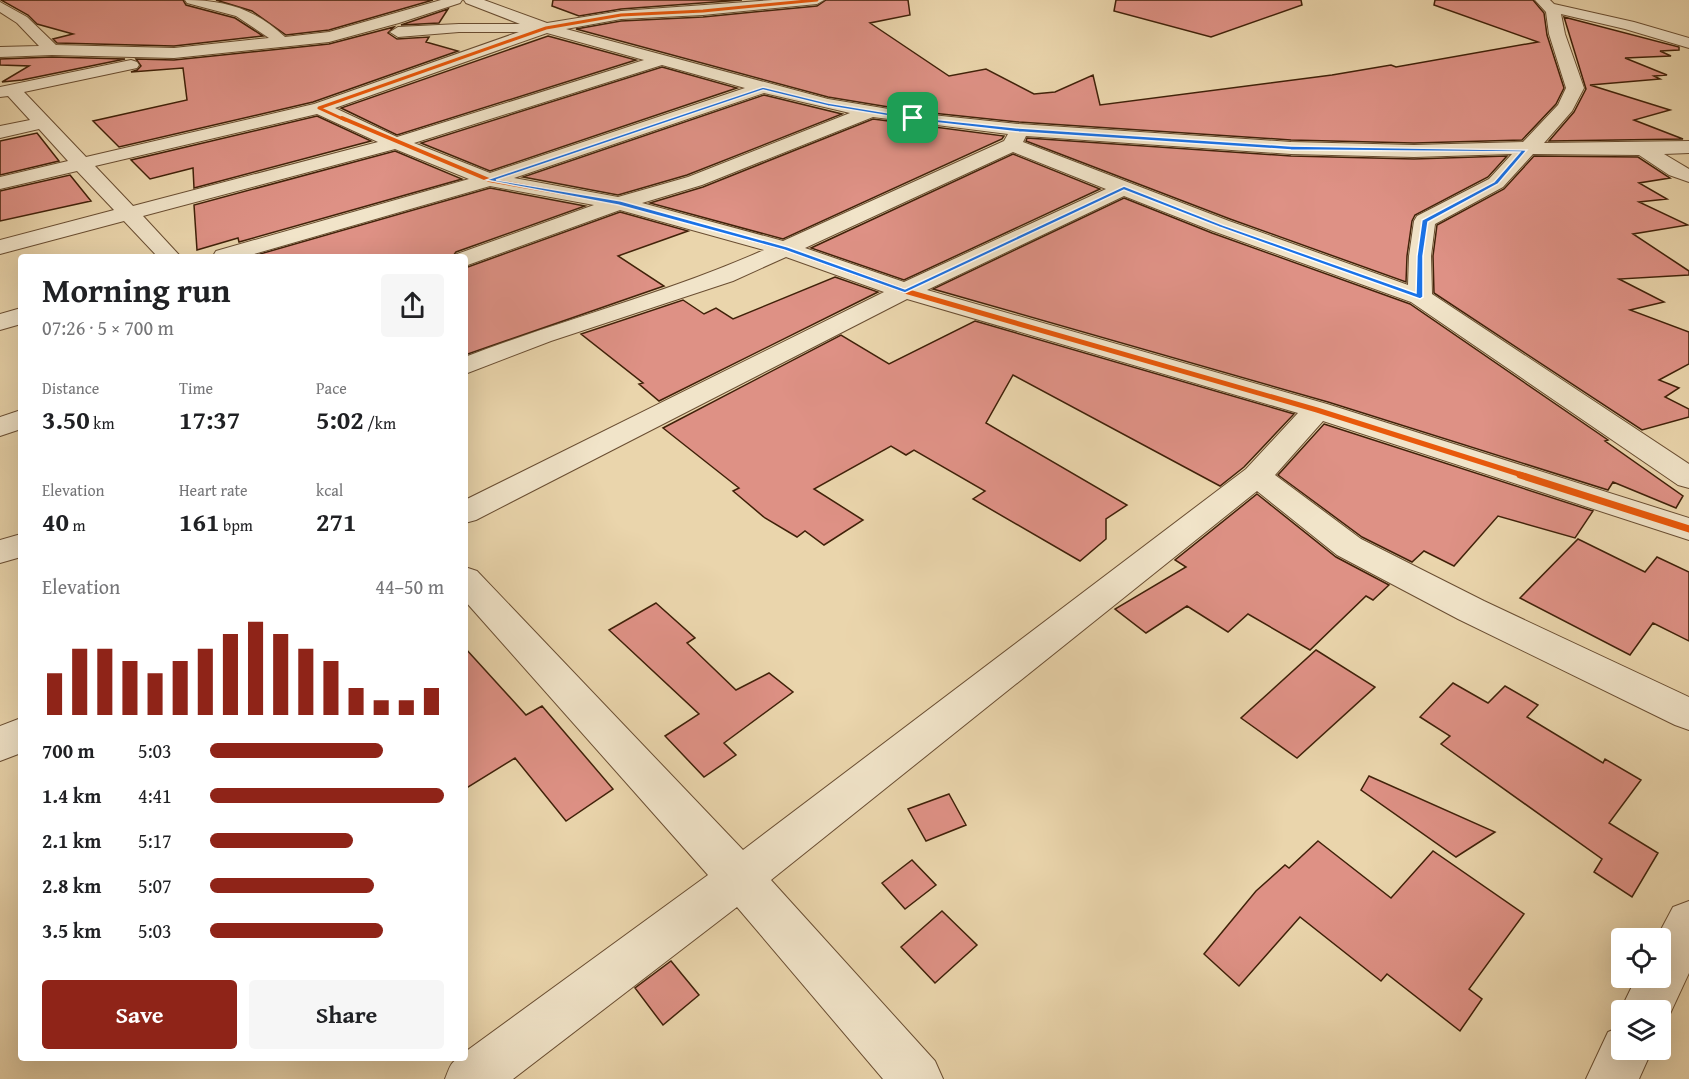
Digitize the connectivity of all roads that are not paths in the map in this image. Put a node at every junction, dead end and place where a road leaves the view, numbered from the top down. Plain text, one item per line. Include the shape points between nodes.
1 (192, 0) edge
2 (455, 0) edge
3 (471, 0) edge
4 (688, 0) edge
5 (817, 0) edge
6 (517, 3) dead end
7 (1545, 3) edge
8 (0, 6) edge
9 (496, 9) junction
10 (621, 15) junction
11 (546, 28) junction
12 (329, 37) junction
13 (282, 42) junction
14 (1689, 43) edge
15 (52, 50) junction
16 (0, 52) edge
17 (174, 53) junction
18 (664, 59) junction
19 (763, 88) junction
20 (5, 90) edge
21 (319, 108) junction
22 (870, 112) junction
23 (42, 123) junction
24 (0, 132) edge
25 (1015, 138) junction
26 (396, 143) junction
27 (1689, 147) edge
28 (1645, 149) junction
29 (1524, 150) junction
30 (1689, 161) edge
31 (82, 163) junction
32 (1689, 176) edge
33 (489, 180) junction
34 (0, 183) edge
35 (1124, 188) junction
36 (619, 203) junction
37 (128, 212) junction
38 (0, 247) edge
39 (786, 249) junction
40 (167, 254) edge
41 (231, 254) edge
42 (468, 258) edge
43 (905, 291) junction
44 (1420, 297) junction
45 (18, 317) edge
46 (0, 322) edge
47 (468, 365) edge
48 (1317, 410) junction
49 (18, 421) edge
50 (0, 427) edge
51 (1257, 476) junction
52 (1689, 478) edge
53 (468, 511) edge
54 (1689, 529) edge
55 (18, 546) edge
56 (0, 552) edge
57 (468, 582) edge
58 (1689, 714) edge
59 (18, 736) edge
60 (0, 745) edge
61 (740, 878) junction
62 (1689, 923) edge
63 (1650, 1000) edge
64 (1621, 1060) edge
65 (471, 1079) edge
66 (917, 1079) edge
67 (1612, 1079) edge

1 - 13 street via 218,4 245,15 266,26
2 - 12 street
3 - 9 street
4 - 10 street
5 - 10 street via 703,12
6 - 9 street
7 - 14 street
7 - 29 street via 1553,11 1575,88 1566,107
8 - 15 street via 22,20
9 - 11 street
10 - 11 street
11 - 12 street via 459,27
11 - 18 street
11 - 21 street
12 - 13 street
13 - 17 street
15 - 16 street
15 - 17 street
17 - 20 street
18 - 19 street
18 - 26 street
19 - 22 street
19 - 33 street
20 - 23 street
21 - 26 street
21 - 31 street
22 - 25 street
22 - 36 street via 695,181
23 - 24 street
23 - 31 street
25 - 29 street via 1291,148
25 - 35 street
25 - 39 street
26 - 33 street
26 - 37 street
27 - 28 street
28 - 29 street
28 - 30 street
28 - 32 street
29 - 44 street via 1496,183 1425,221
31 - 34 street
31 - 37 street
33 - 36 street
33 - 41 street
35 - 43 street
35 - 44 street
36 - 39 street
36 - 42 street
37 - 38 street
37 - 40 street
39 - 43 street
39 - 47 street via 725,276 542,336
43 - 48 street
43 - 53 street
44 - 52 street
45 - 46 street
48 - 51 street
48 - 54 street
49 - 50 street
51 - 58 street via 1349,547
51 - 61 street
55 - 56 street
57 - 61 street
59 - 60 street
61 - 65 street
61 - 66 street
62 - 63 street
64 - 67 street

